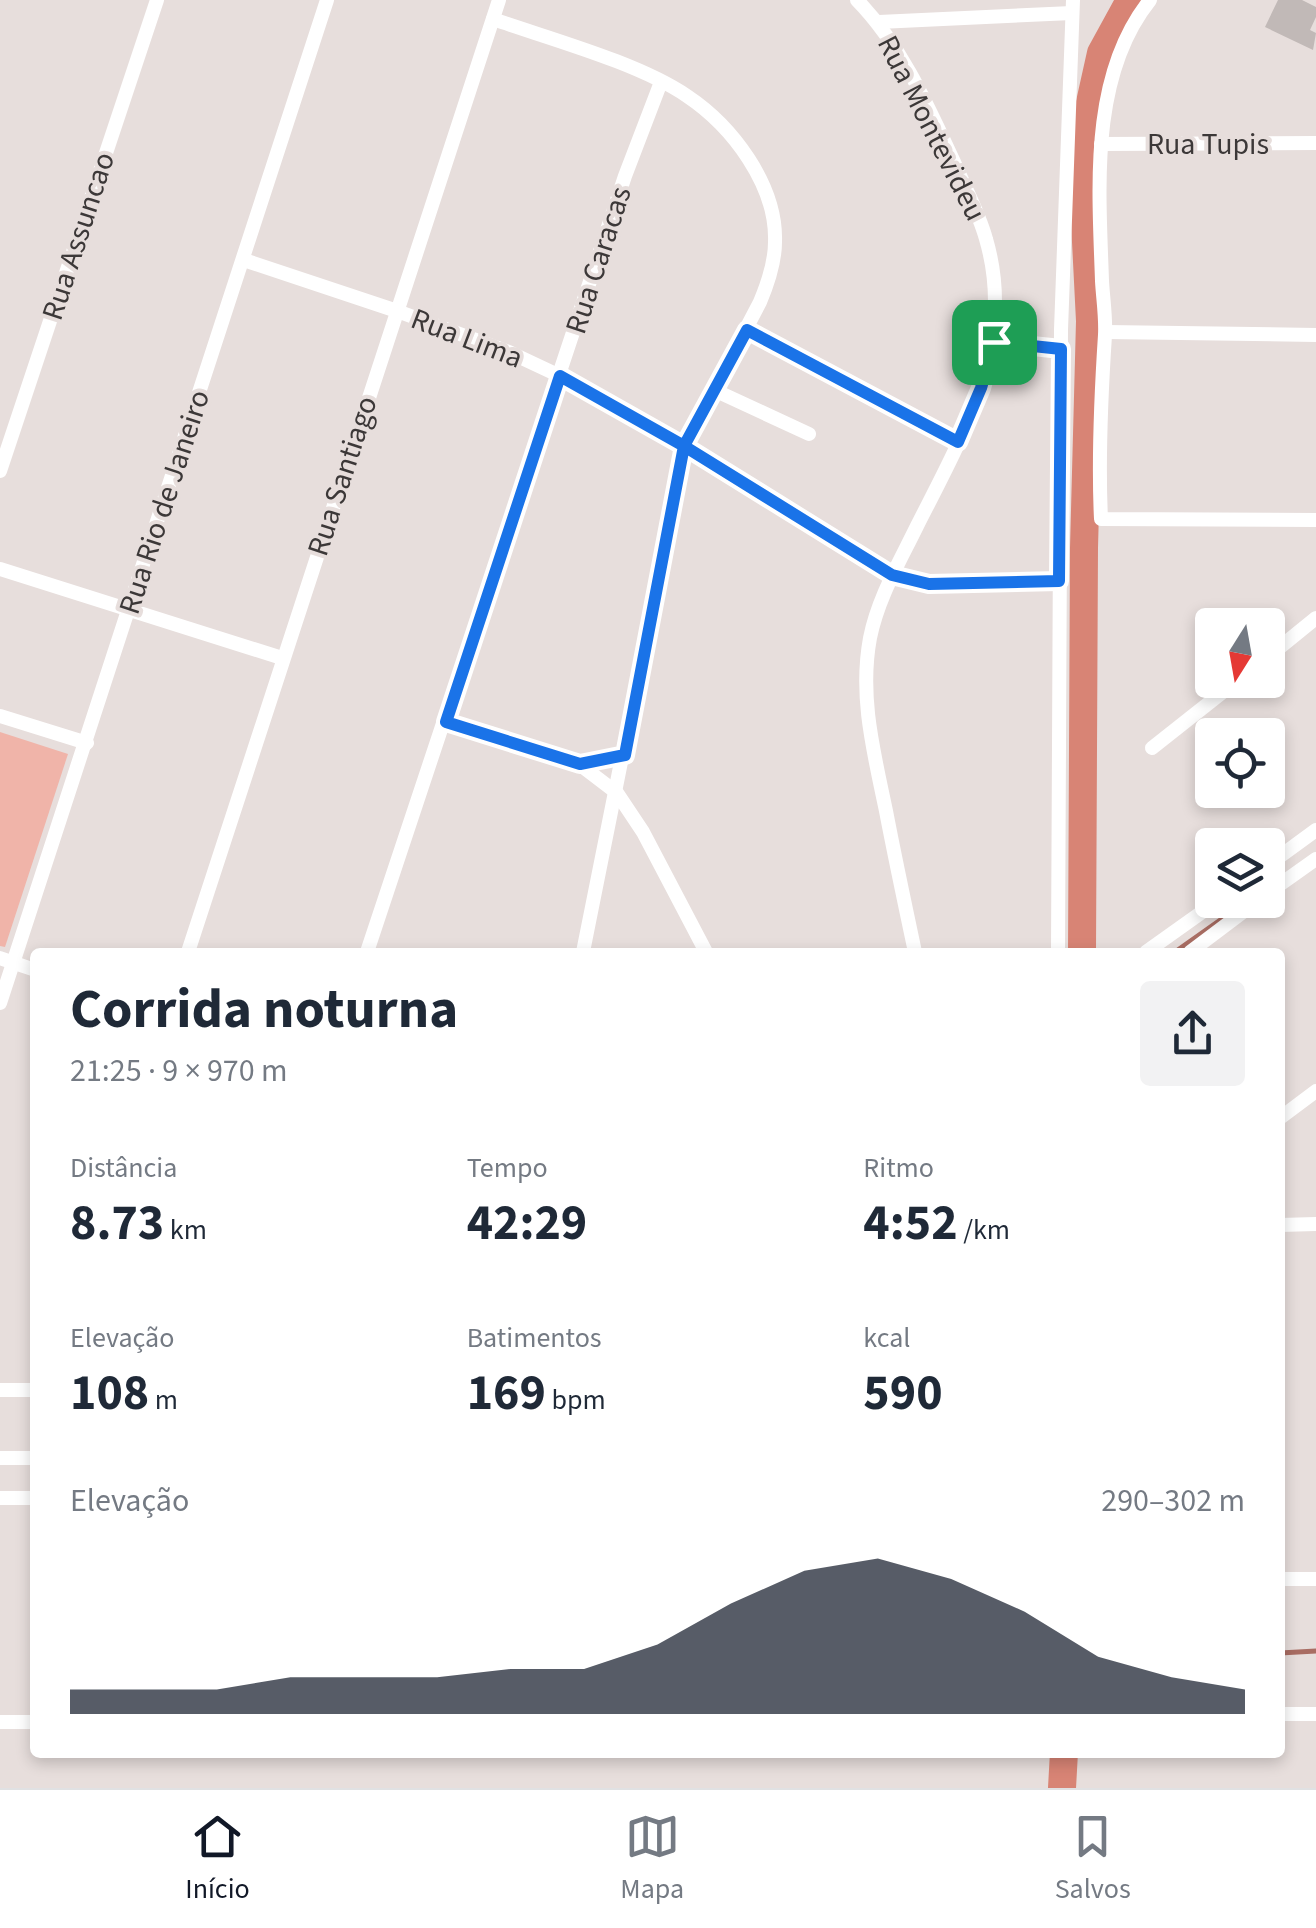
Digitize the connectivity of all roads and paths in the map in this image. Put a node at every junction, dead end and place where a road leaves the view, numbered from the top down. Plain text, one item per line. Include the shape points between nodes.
1 (157, 0) edge
2 (327, 0) edge
3 (499, 0) edge
4 (857, 0) edge
5 (1150, 0) edge
6 (1073, 7) edge
7 (493, 19) junction
8 (879, 22) junction
9 (661, 82) junction
10 (1316, 143) edge
11 (1101, 144) junction
12 (244, 260) junction
13 (398, 311) junction
14 (747, 330) junction
15 (1106, 332) junction
16 (1316, 335) edge
17 (994, 342) junction
18 (1061, 349) junction
19 (560, 376) junction
20 (714, 390) junction
21 (809, 434) dead end
22 (958, 442) junction
23 (684, 446) junction
24 (0, 471) edge
25 (1316, 520) edge
26 (0, 570) edge
27 (892, 575) junction
28 (1059, 581) junction
29 (128, 610) junction
30 (1316, 618) edge
31 (1285, 643) edge
32 (282, 658) junction
33 (1215, 698) edge
34 (0, 716) edge
35 (446, 722) junction
36 (87, 743) junction
37 (1152, 748) dead end
38 (625, 755) junction
39 (580, 764) junction
40 (617, 793) junction
41 (1316, 830) edge
42 (1285, 853) edge
43 (1316, 859) edge
44 (1285, 881) edge
45 (1195, 917) edge
46 (1235, 918) edge
47 (189, 948) edge
48 (368, 948) edge
49 (585, 948) edge
50 (704, 948) edge
51 (914, 948) edge
52 (1058, 948) edge
53 (1152, 948) edge
54 (1195, 948) edge
55 (7, 960) edge
56 (0, 1003) edge
57 (1316, 1091) edge
58 (1285, 1114) edge
59 (1316, 1224) edge
60 (1285, 1225) edge
61 (0, 1390) edge
62 (30, 1390) edge
63 (0, 1458) edge
64 (30, 1458) edge
65 (0, 1498) edge
66 (30, 1498) edge
67 (1316, 1578) edge
68 (1285, 1579) edge
69 (1285, 1714) edge
70 (1316, 1714) edge
71 (0, 1722) edge
72 (30, 1722) edge

1 - 24 street, Rua Assuncao
2 - 12 street, Rua Rio de Janeiro
3 - 7 street, Rua Santiago
4 - 8 street, Rua Montevideu
5 - 11 street via 1116,62
6 - 8 street
6 - 18 street
7 - 9 street
7 - 13 street, Rua Santiago
8 - 17 street, Rua Montevideu via 930,111 987,240
9 - 14 street via 704,108 737,143 767,194 774,260
9 - 19 street, Rua Caracas
10 - 11 street, Rua Tupis
11 - 15 street
12 - 13 street, Rua Lima
12 - 29 street, Rua Rio de Janeiro
13 - 19 street, Rua Lima
13 - 32 street, Rua Santiago
14 - 20 street
14 - 22 street
15 - 16 street
15 - 25 street via 1100,519
17 - 18 street
17 - 22 street, Rua Montevideu
18 - 28 street
19 - 23 street, Rua Lima
19 - 35 street, Rua Caracas
20 - 21 street
20 - 23 street
22 - 27 street, Rua Montevideu
23 - 27 street, Rua Lima
23 - 38 street
26 - 29 street
27 - 28 street, Rua Lima via 929,584
27 - 51 street, Rua Montevideu via 871,634 865,691
28 - 52 street
29 - 32 street
29 - 36 street, Rua Rio de Janeiro
30 - 31 street
32 - 47 street, Rua Santiago
33 - 37 street
34 - 36 street
35 - 39 street
35 - 48 street, Rua Caracas
36 - 55 street, Rua Rio de Janeiro
38 - 39 street
38 - 40 street
39 - 40 street
40 - 49 street
40 - 50 street
41 - 42 street
43 - 44 street
45 - 53 street
46 - 54 street
55 - 56 street, Rua Rio de Janeiro
57 - 58 street
59 - 60 street
61 - 62 street
63 - 64 street
65 - 66 street
67 - 68 street
69 - 70 street
71 - 72 street

